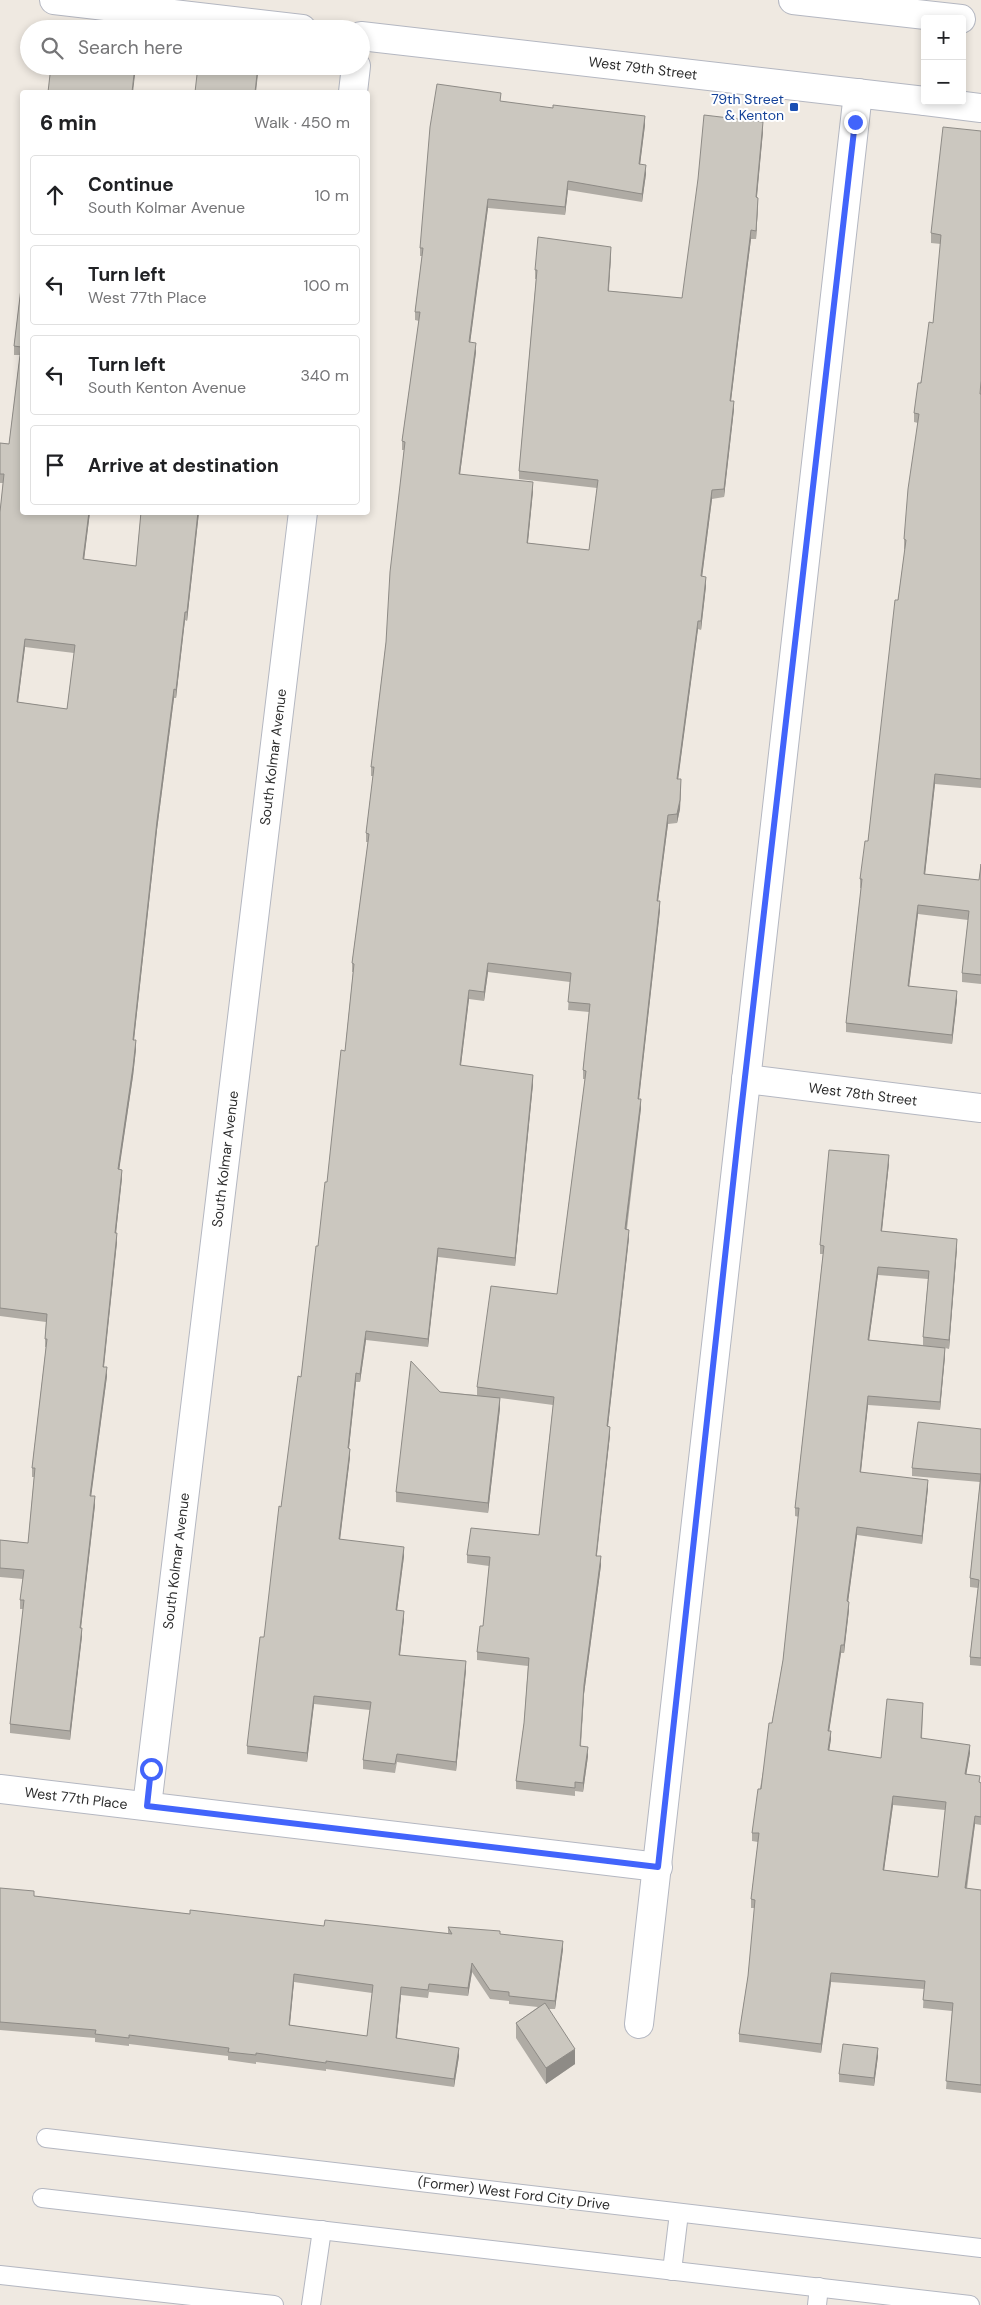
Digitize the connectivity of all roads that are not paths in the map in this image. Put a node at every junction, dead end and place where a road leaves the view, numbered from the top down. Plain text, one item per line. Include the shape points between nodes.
1 (54, 0) edge
2 (793, 0) edge
3 (926, 15) edge
4 (966, 19) edge
5 (225, 20) edge
6 (981, 21) edge
7 (370, 37) edge
8 (355, 75) edge
9 (353, 90) edge
10 (858, 93) junction
11 (921, 101) edge
12 (957, 105) edge
13 (981, 108) edge
14 (303, 515) edge
15 (746, 1079) junction
16 (981, 1108) edge
17 (0, 1789) edge
18 (147, 1806) junction
19 (658, 1867) junction
20 (639, 2024) dead end
21 (46, 2138) dead end
22 (42, 2198) dead end
23 (680, 2213) junction
24 (322, 2230) junction
25 (981, 2248) edge
26 (672, 2271) junction
27 (0, 2275) edge
28 (818, 2296) edge
29 (274, 2305) edge
30 (311, 2305) edge
31 (970, 2305) edge

1 - 5 street
2 - 3 street
4 - 6 street
7 - 10 street, West 79th Street
8 - 9 street
10 - 11 street, West 79th Street
10 - 15 street
12 - 13 street, West 79th Street
14 - 18 street, South Kolmar Avenue
15 - 16 street, West 78th Street
15 - 19 street
17 - 18 street, West 77th Place
18 - 19 street, West 77th Place
19 - 20 street
21 - 23 lane, (Former) West Ford City Drive
22 - 24 lane
23 - 25 lane, (Former) West Ford City Drive
23 - 26 lane
24 - 26 lane
24 - 30 lane
26 - 28 lane
27 - 29 lane
28 - 31 lane

